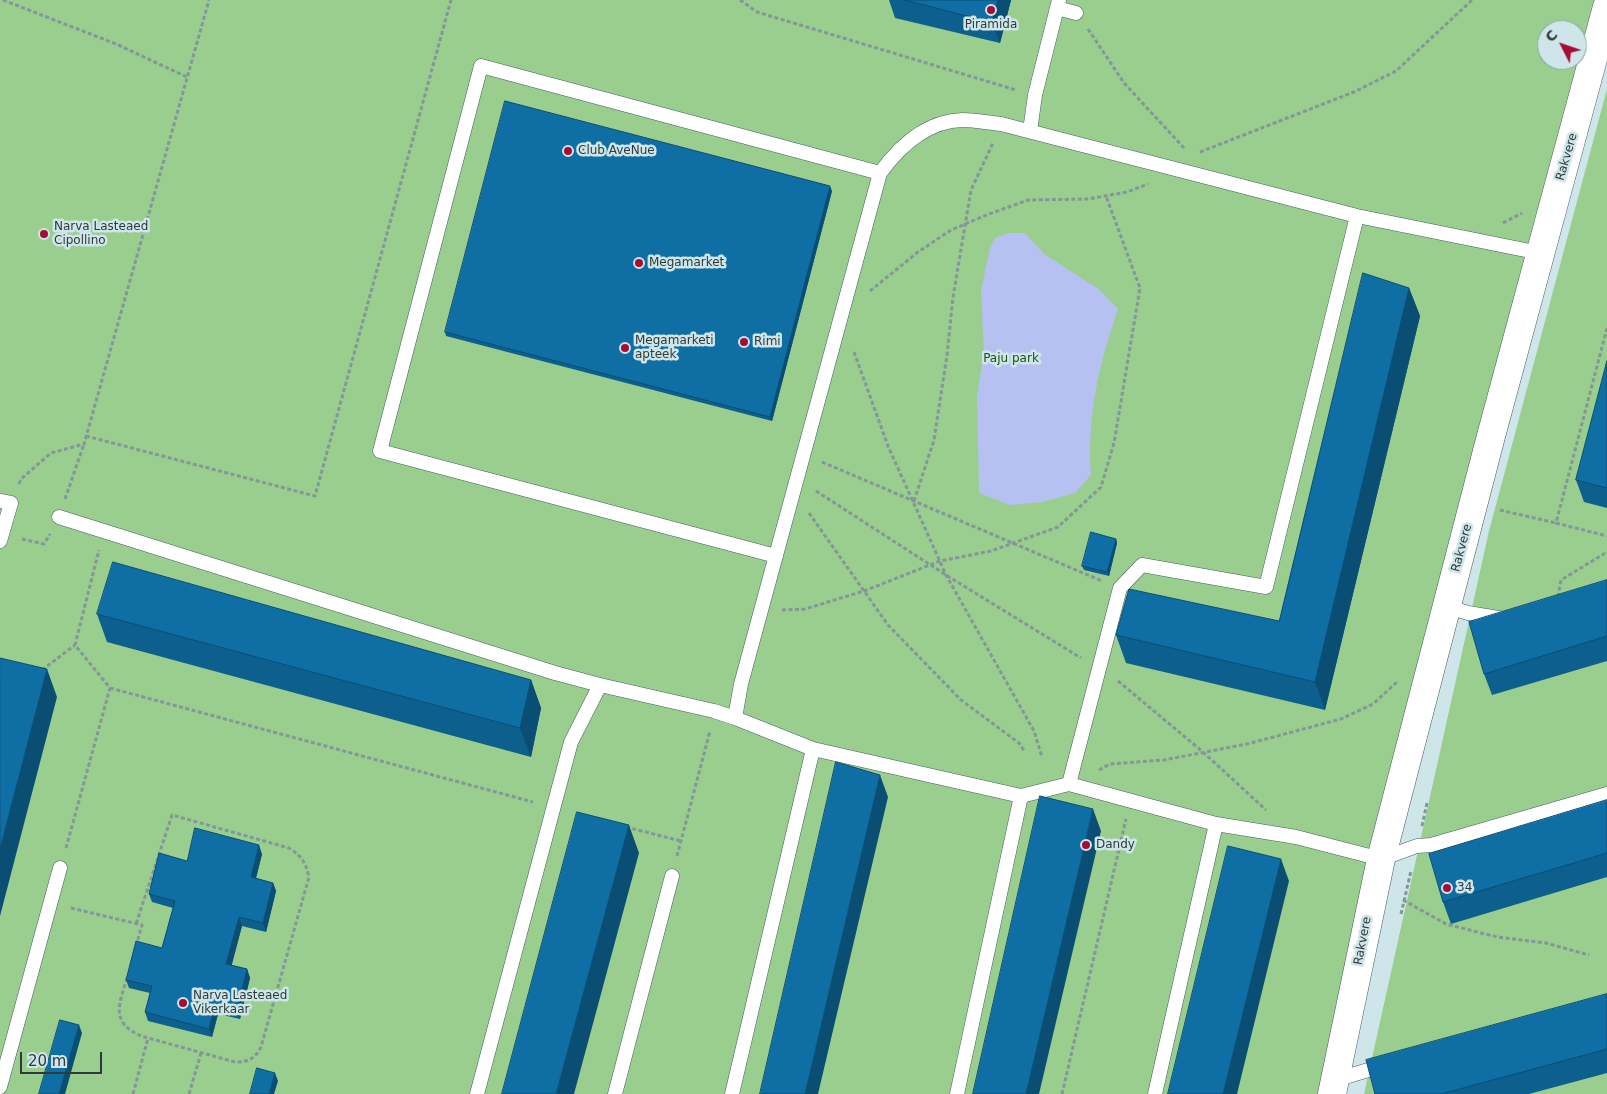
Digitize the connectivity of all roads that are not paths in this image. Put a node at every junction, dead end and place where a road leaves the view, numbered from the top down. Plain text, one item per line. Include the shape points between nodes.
1 (1058, 4) edge
2 (1607, 7) edge
3 (1076, 13) road end
4 (1599, 71) edge
5 (1030, 131) junction
6 (880, 174) junction
7 (1357, 216) junction
8 (1540, 253) junction
9 (6, 502) edge
10 (59, 517) dead end
11 (0, 541) edge
12 (776, 556) junction
13 (1446, 606) junction
14 (1522, 616) edge
15 (600, 685) junction
16 (736, 718) junction
17 (813, 749) junction
18 (1069, 784) junction
19 (1607, 794) edge
20 (1021, 796) junction
21 (1216, 824) junction
22 (1381, 859) junction
23 (60, 868) road end
24 (672, 876) road end
25 (1395, 1062) edge
26 (0, 1087) edge
27 (1334, 1087) edge
28 (477, 1094) edge
29 (615, 1094) edge
30 (732, 1094) edge
31 (956, 1094) edge
32 (1155, 1094) edge

1 - 3 lane
1 - 5 lane via 1035,95
2 - 4 street, Rakvere
4 - 8 street, Rakvere
5 - 6 lane via 1002,124 961,120 933,127 894,154
5 - 7 lane
6 - 12 lane
6 - 12 lane via 481,66 380,451
7 - 8 lane
7 - 18 lane via 1266,587 1142,565 1120,588
8 - 13 street, Rakvere
9 - 11 lane
10 - 15 lane
12 - 16 lane via 741,684
13 - 14 lane via 1504,619
13 - 22 street, Rakvere
15 - 16 lane
15 - 28 lane via 571,742
16 - 17 lane
17 - 20 lane
17 - 30 lane
18 - 20 lane
18 - 21 lane
19 - 22 lane via 1431,845 1417,846
20 - 31 lane
21 - 22 lane via 1296,837
21 - 32 lane
22 - 27 street, Rakvere
23 - 26 lane
24 - 29 lane
25 - 27 lane

